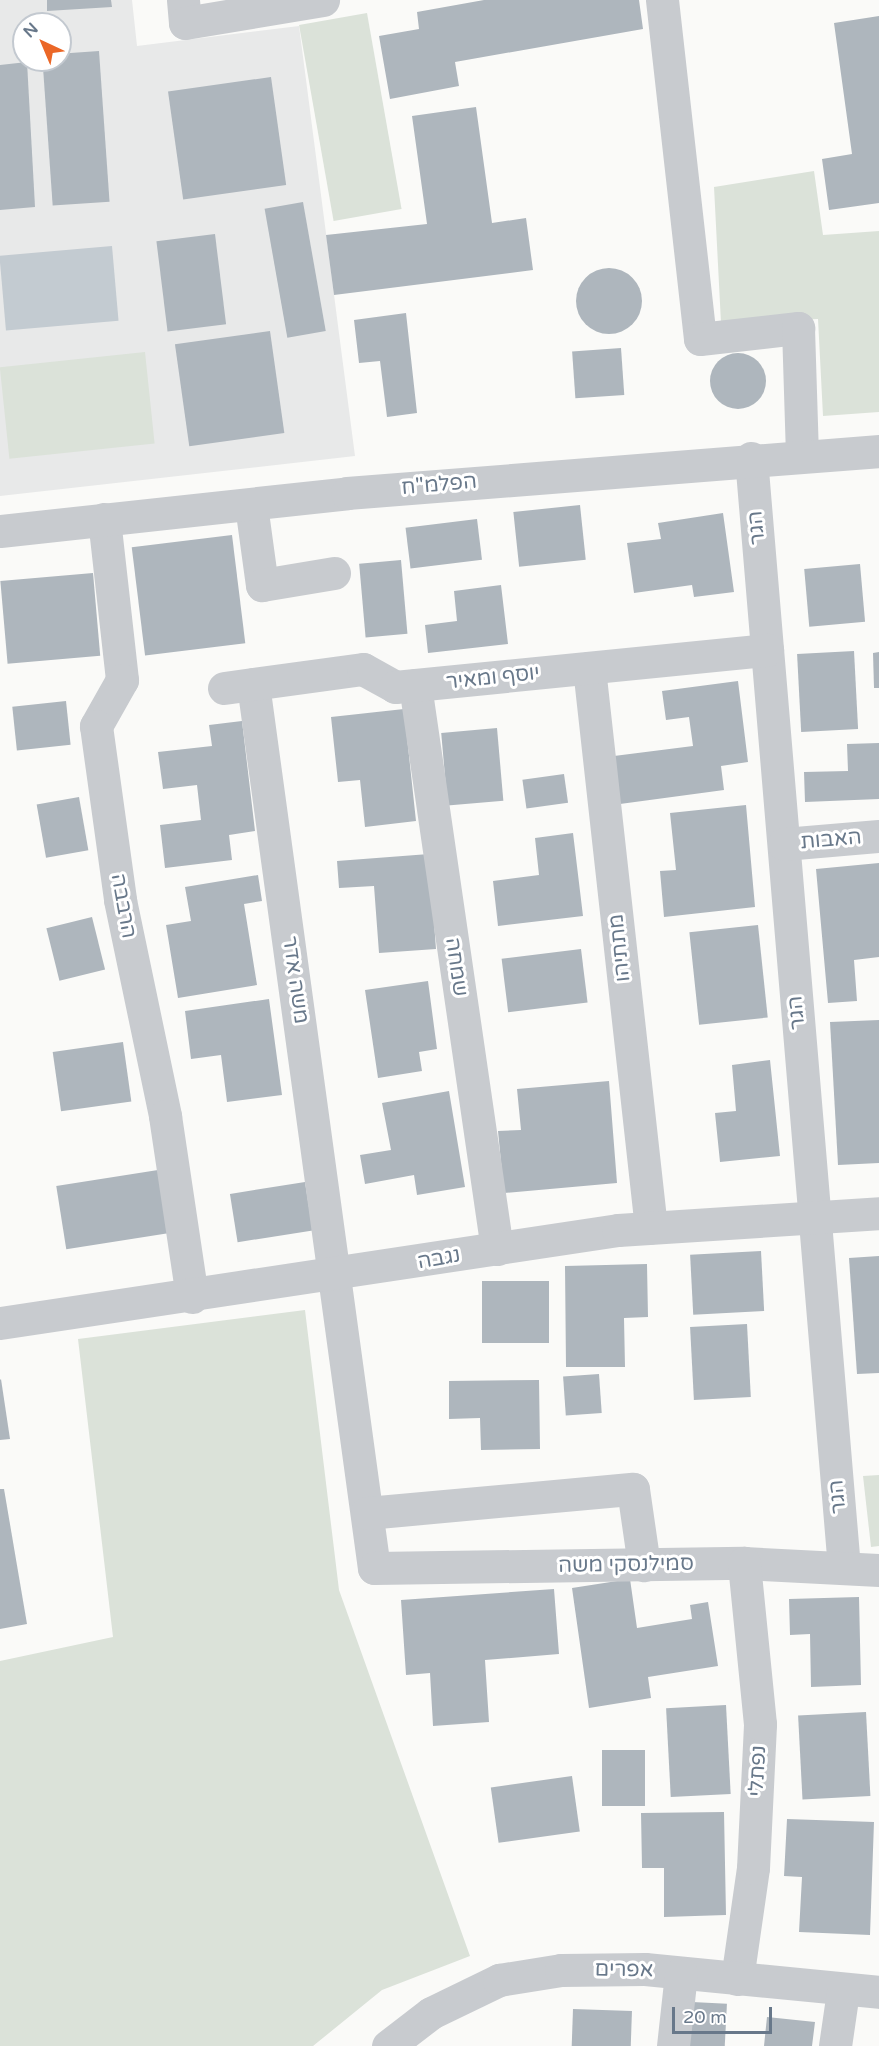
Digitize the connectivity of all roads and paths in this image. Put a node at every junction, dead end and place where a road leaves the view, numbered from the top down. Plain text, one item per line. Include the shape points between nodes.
1 (183, 0) edge
2 (323, 0) edge
3 (662, 0) edge
4 (879, 451) edge
5 (802, 455) junction
6 (751, 458) junction
7 (251, 505) junction
8 (104, 519) junction
9 (0, 531) edge
10 (334, 573) dead end
11 (767, 650) junction
12 (589, 668) junction
13 (416, 685) junction
14 (239, 686) joint
15 (879, 836) edge
16 (784, 844) junction
17 (879, 1213) edge
18 (813, 1217) junction
19 (651, 1228) junction
20 (497, 1249) junction
21 (337, 1276) junction
22 (192, 1297) junction
23 (0, 1323) edge
24 (367, 1513) junction
25 (744, 1563) junction
26 (644, 1564) junction
27 (374, 1568) joint
28 (844, 1568) junction
29 (879, 1570) edge
30 (681, 1973) junction
31 (737, 1979) junction
32 (843, 1991) junction
33 (879, 1992) edge
34 (388, 2046) edge
35 (674, 2046) edge
36 (835, 2046) edge

1 - 2 street via 185,23
3 - 5 street via 700,339 798,328
4 - 5 street, הפלמ"ח
5 - 6 street, הפלמ"ח
6 - 7 street, הפלמ"ח
6 - 11 street, הגר
7 - 8 street, הפלמ"ח
7 - 10 street via 261,585
8 - 9 street, הפלמ"ח
8 - 22 street, הרבבה via 122,680 96,726 120,900 165,1116
11 - 12 street, יוסף ומאיר
11 - 16 street, הגר
12 - 13 street, יוסף ומאיר
12 - 19 street, מתתיהו
13 - 14 street, יוסף ומאיר via 395,687 363,669
13 - 20 street, שמחה
14 - 21 street, משה אדר
15 - 16 street, האבות
16 - 18 street, הגר
17 - 18 street, נגבה
18 - 19 street, נגבה
18 - 28 street, הגר
19 - 20 street, נגבה
20 - 21 street, נגבה
21 - 22 street, נגבה
21 - 24 street, משה אדר
22 - 23 street, נגבה
24 - 26 street via 633,1489
24 - 27 street, משה אדר
25 - 26 street, סמילנסקי משה
25 - 28 street, סמילנסקי משה
25 - 31 street, נפתלי via 760,1724 753,1868
26 - 27 street, סמילנסקי משה
28 - 29 street, סמילנסקי משה
30 - 31 street, אפרים
30 - 34 street, אפרים via 561,1970 499,1980 431,2013
30 - 35 street
31 - 32 street, אפרים
32 - 33 street, אפרים
32 - 36 street

